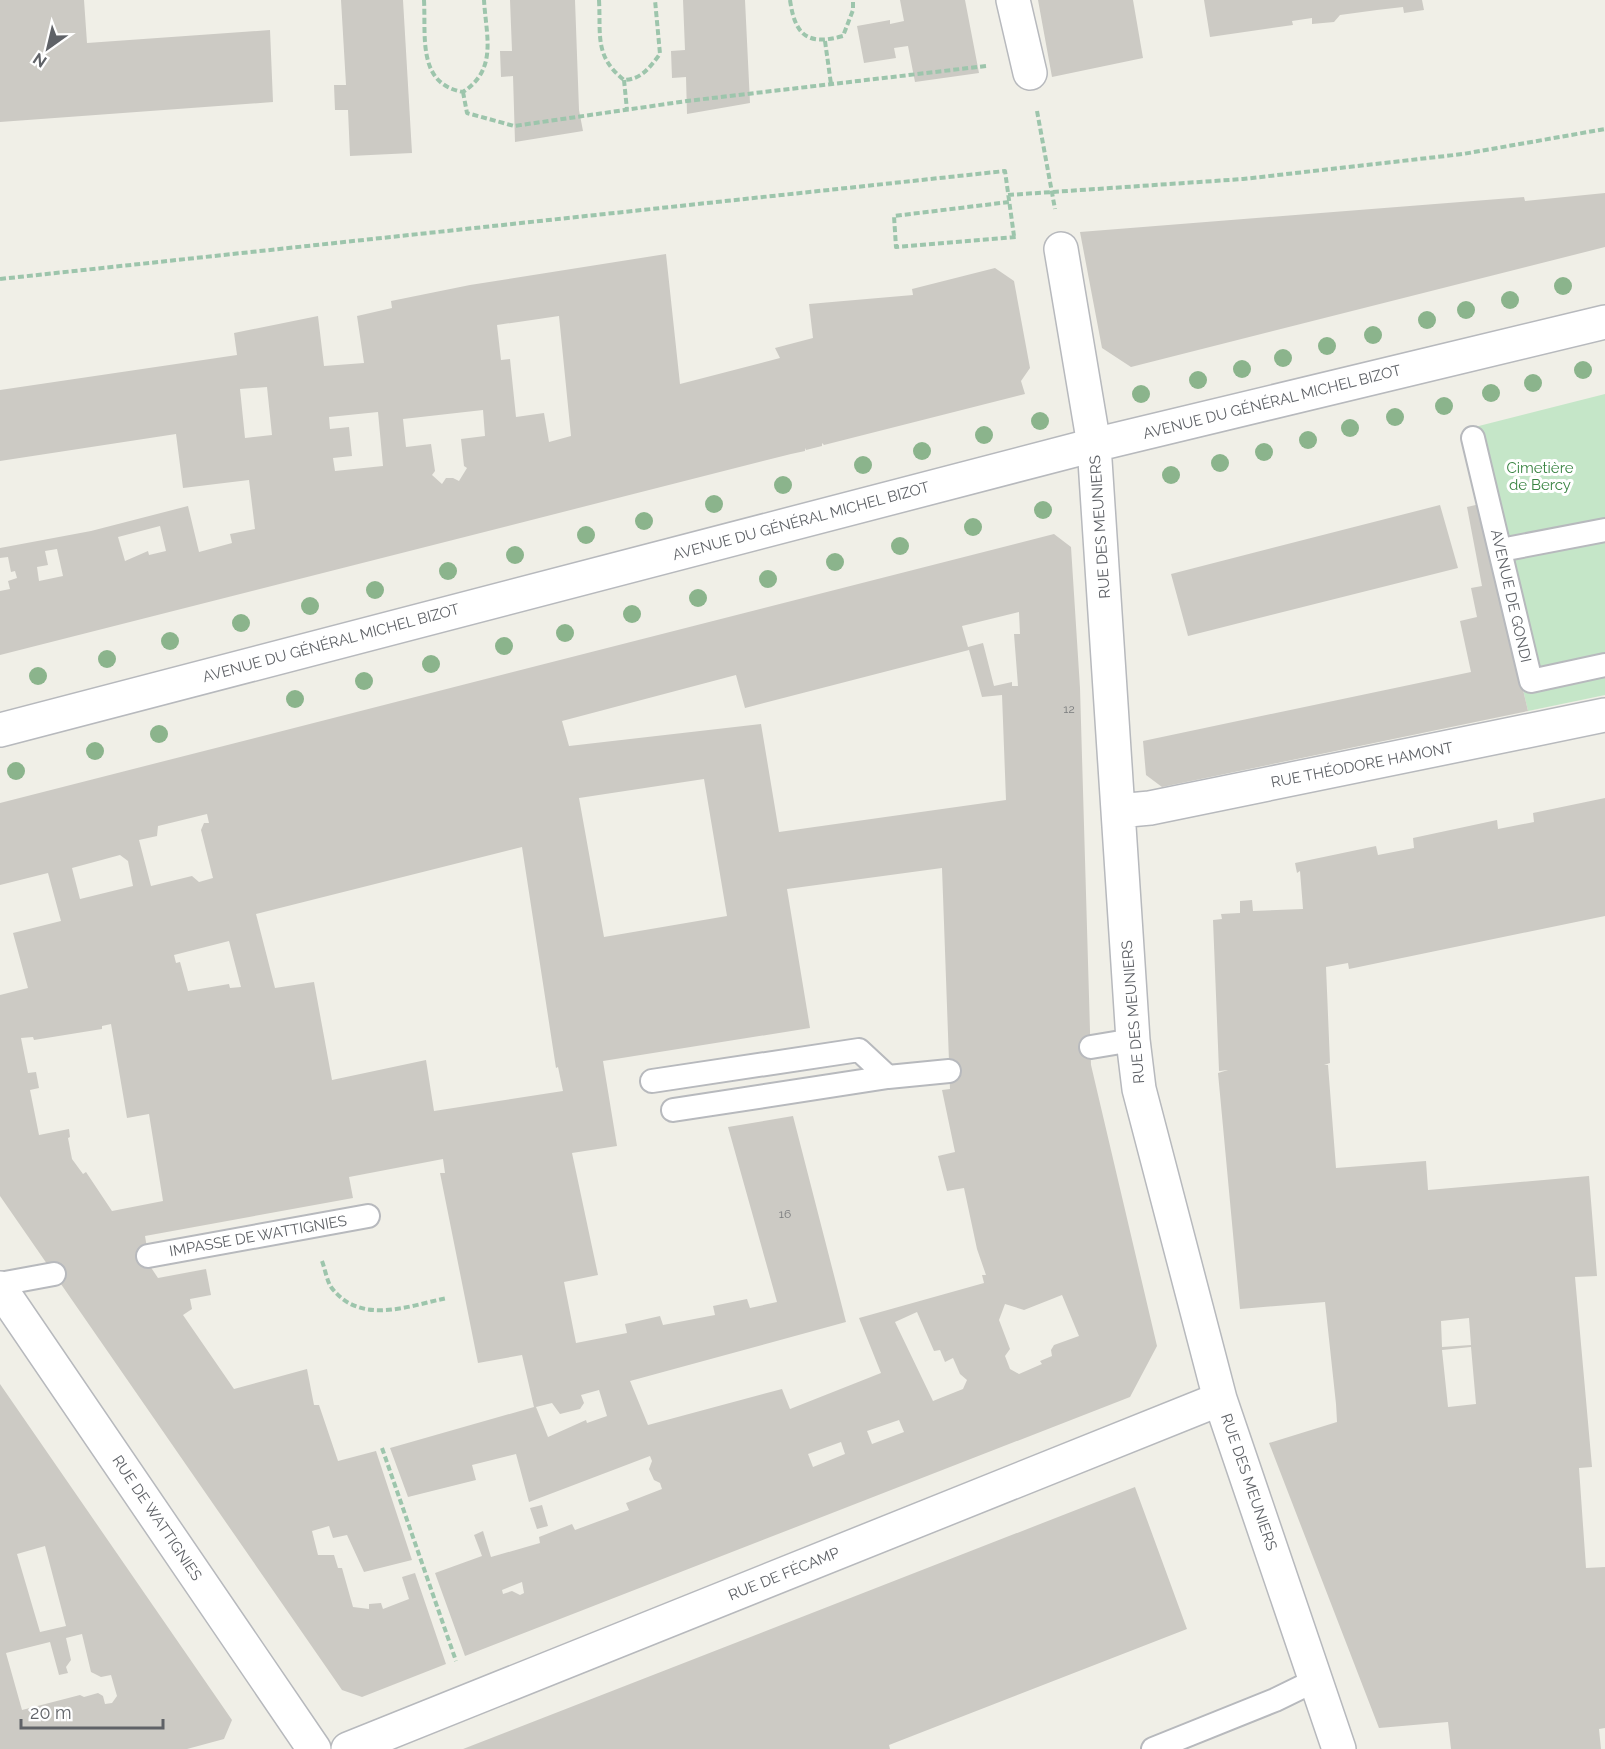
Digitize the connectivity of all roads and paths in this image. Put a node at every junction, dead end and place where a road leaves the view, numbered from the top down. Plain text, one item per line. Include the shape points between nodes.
1 (424, 0) edge
2 (484, 0) edge
3 (599, 0) edge
4 (655, 0) edge
5 (790, 0) edge
6 (853, 0) edge
7 (1013, 0) edge
8 (825, 41) junction
9 (1028, 65) joint
10 (624, 80) junction
11 (831, 84) junction
12 (463, 92) junction
13 (627, 110) junction
14 (1037, 111) dead end
15 (1605, 129) edge
16 (1008, 195) junction
17 (1009, 202) junction
18 (1055, 208) dead end
19 (1061, 249) dead end
20 (0, 279) edge
21 (1605, 322) edge
22 (1473, 438) dead end
23 (1095, 445) junction
24 (1605, 530) edge
25 (1501, 550) junction
26 (1605, 665) edge
27 (1605, 715) edge
28 (0, 730) edge
29 (1118, 811) junction
30 (1133, 1040) junction
31 (1091, 1047) dead end
32 (950, 1071) dead end
33 (888, 1077) junction
34 (652, 1081) dead end
35 (673, 1110) dead end
36 (368, 1216) dead end
37 (311, 1226) junction
38 (148, 1256) dead end
39 (54, 1274) dead end
40 (0, 1286) edge
41 (447, 1298) dead end
42 (1220, 1399) junction
43 (382, 1448) dead end
44 (1316, 1680) junction
45 (469, 1701) junction
46 (314, 1749) edge
47 (348, 1749) edge
48 (1153, 1749) edge
49 (1339, 1749) edge

1 - 12 path via 427,59 434,78 448,89
2 - 12 path via 488,60 482,78
3 - 10 path via 601,52 609,68
4 - 10 path via 660,54 646,72
5 - 8 path via 793,21 801,33
6 - 8 path via 843,36
7 - 9 street
8 - 11 path
9 - 11 path
10 - 13 path
11 - 13 path
12 - 13 path via 467,113 514,126
14 - 18 path, bridge
15 - 16 path via 1463,154 1242,179
16 - 17 path
16 - 20 path via 1005,171
17 - 17 path via 894,216 896,247 1014,237
19 - 23 street, RUE DES MEUNIERS
21 - 23 street, AVENUE DU GÉNÉRAL MICHEL BIZOT
22 - 25 lane, AVENUE DE GONDI
23 - 28 street, AVENUE DU GÉNÉRAL MICHEL BIZOT
23 - 29 street, RUE DES MEUNIERS
24 - 25 lane
25 - 26 lane, AVENUE DE GONDI via 1531,681
27 - 29 street, RUE THÉODORE HAMONT via 1150,808
29 - 30 street, RUE DES MEUNIERS
30 - 31 lane
30 - 42 street, RUE DES MEUNIERS via 1139,1089
32 - 33 lane
33 - 34 lane via 860,1050
33 - 35 lane
36 - 37 lane, IMPASSE DE WATTIGNIES
37 - 38 lane, IMPASSE DE WATTIGNIES
37 - 41 path via 331,1287 356,1309 385,1311
39 - 40 lane
40 - 46 street, RUE DE WATTIGNIES
42 - 44 street, RUE DES MEUNIERS
42 - 45 street, RUE DE FÉCAMP
43 - 45 path
44 - 48 lane
44 - 49 street, RUE DES MEUNIERS
45 - 47 street, RUE DE FÉCAMP

